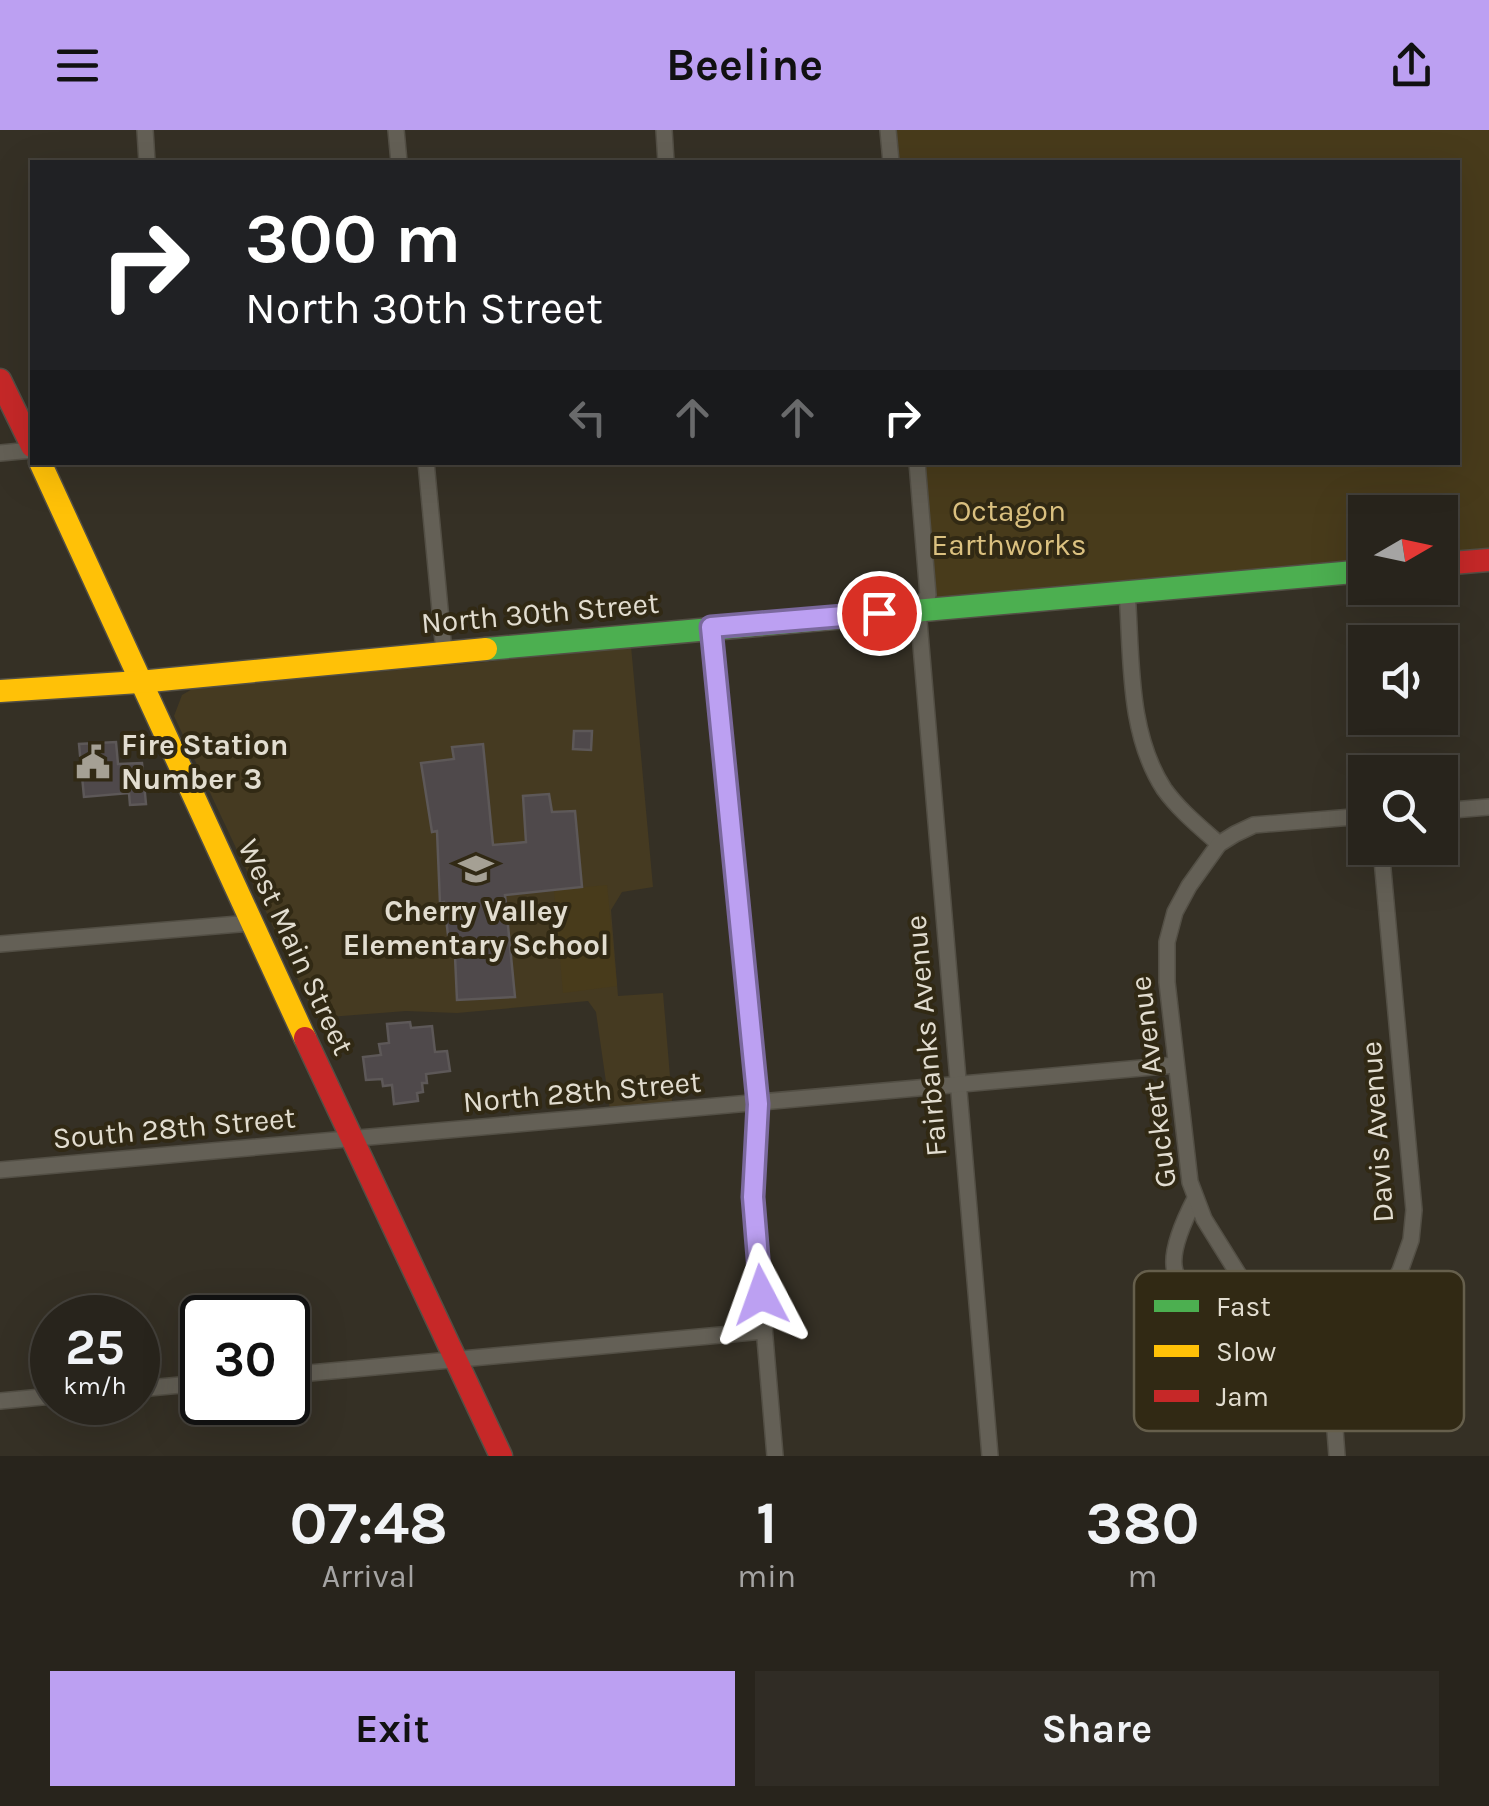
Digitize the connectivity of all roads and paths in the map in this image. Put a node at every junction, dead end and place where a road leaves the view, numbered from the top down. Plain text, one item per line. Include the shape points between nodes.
1 (144, 130) edge
2 (396, 130) edge
3 (664, 130) edge
4 (888, 130) edge
5 (147, 160) edge
6 (399, 160) edge
7 (666, 160) edge
8 (891, 160) edge
9 (0, 380) edge
10 (30, 444) edge
11 (30, 448) edge
12 (0, 453) edge
13 (41, 465) edge
14 (426, 465) edge
15 (917, 465) edge
16 (1489, 560) edge
17 (1458, 563) edge
18 (1348, 572) edge
19 (1127, 592) junction
20 (918, 610) junction
21 (711, 627) junction
22 (444, 652) junction
23 (138, 682) junction
24 (0, 691) edge
25 (1489, 807) edge
26 (1458, 809) edge
27 (1348, 817) edge
28 (1219, 844) junction
29 (1383, 865) edge
30 (252, 923) junction
31 (0, 944) edge
32 (1175, 1065) junction
33 (958, 1084) junction
34 (758, 1104) junction
35 (353, 1141) junction
36 (0, 1170) edge
37 (1194, 1199) junction
38 (1177, 1271) edge
39 (1236, 1271) edge
40 (1400, 1271) edge
41 (764, 1331) junction
42 (455, 1359) junction
43 (310, 1373) edge
44 (30, 1398) edge
45 (0, 1401) edge
46 (1335, 1431) edge
47 (500, 1456) edge
48 (775, 1456) edge
49 (990, 1456) edge
50 (1336, 1456) edge

1 - 5 street
2 - 6 street
3 - 7 street
4 - 8 street
9 - 10 street
11 - 12 street
13 - 23 street, West Main Street
14 - 22 street
15 - 20 street, Fairbanks Avenue via 928,595
16 - 17 street
18 - 19 street, North 30th Street
19 - 20 street, North 30th Street
19 - 28 street via 1136,715 1152,766 1178,807
20 - 21 street, North 30th Street
20 - 33 street, Fairbanks Avenue
21 - 22 street, North 30th Street
21 - 34 street
22 - 23 street, North 30th Street
23 - 24 street, North 30th Street
23 - 30 street, West Main Street
25 - 26 street
27 - 28 street via 1254,824
28 - 32 street, Guckert Avenue via 1175,912 1166,942
29 - 40 street, Davis Avenue via 1414,1210
30 - 31 street
30 - 35 street, West Main Street
32 - 33 street, North 28th Street
32 - 37 street, Guckert Avenue
33 - 34 street, North 28th Street
33 - 49 street, Fairbanks Avenue
34 - 35 street, North 28th Street
34 - 41 street via 753,1197
35 - 36 street, South 28th Street
35 - 42 street, West Main Street
37 - 38 street via 1173,1247
37 - 39 street, Guckert Avenue
41 - 42 street
41 - 48 street
42 - 43 street
42 - 47 street, West Main Street
44 - 45 street
46 - 50 street, Davis Avenue

